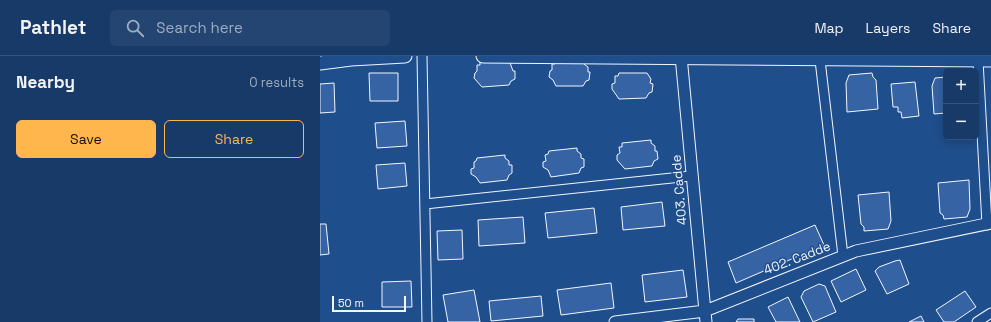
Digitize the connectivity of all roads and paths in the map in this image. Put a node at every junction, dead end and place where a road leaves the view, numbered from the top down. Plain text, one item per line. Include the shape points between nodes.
1 (405, 56) edge
2 (422, 56) edge
3 (483, 56) edge
4 (681, 57) edge
5 (820, 60) junction
6 (985, 60) edge
7 (320, 63) edge
8 (691, 176) junction
9 (425, 204) junction
10 (989, 224) edge
11 (843, 256) junction
12 (991, 313) edge
13 (705, 317) edge
14 (427, 322) edge
15 (615, 322) edge
16 (977, 322) edge

1 - 7 main road
2 - 9 street
3 - 4 main road
4 - 5 main road
4 - 8 street, 403. Cadde
5 - 6 main road
5 - 11 street
6 - 10 street
8 - 9 street
8 - 13 street, 403. Cadde
9 - 14 street
10 - 11 street, 402. Cadde via 856,251
11 - 13 street, 402. Cadde
12 - 16 street
13 - 15 street, 402. Cadde

